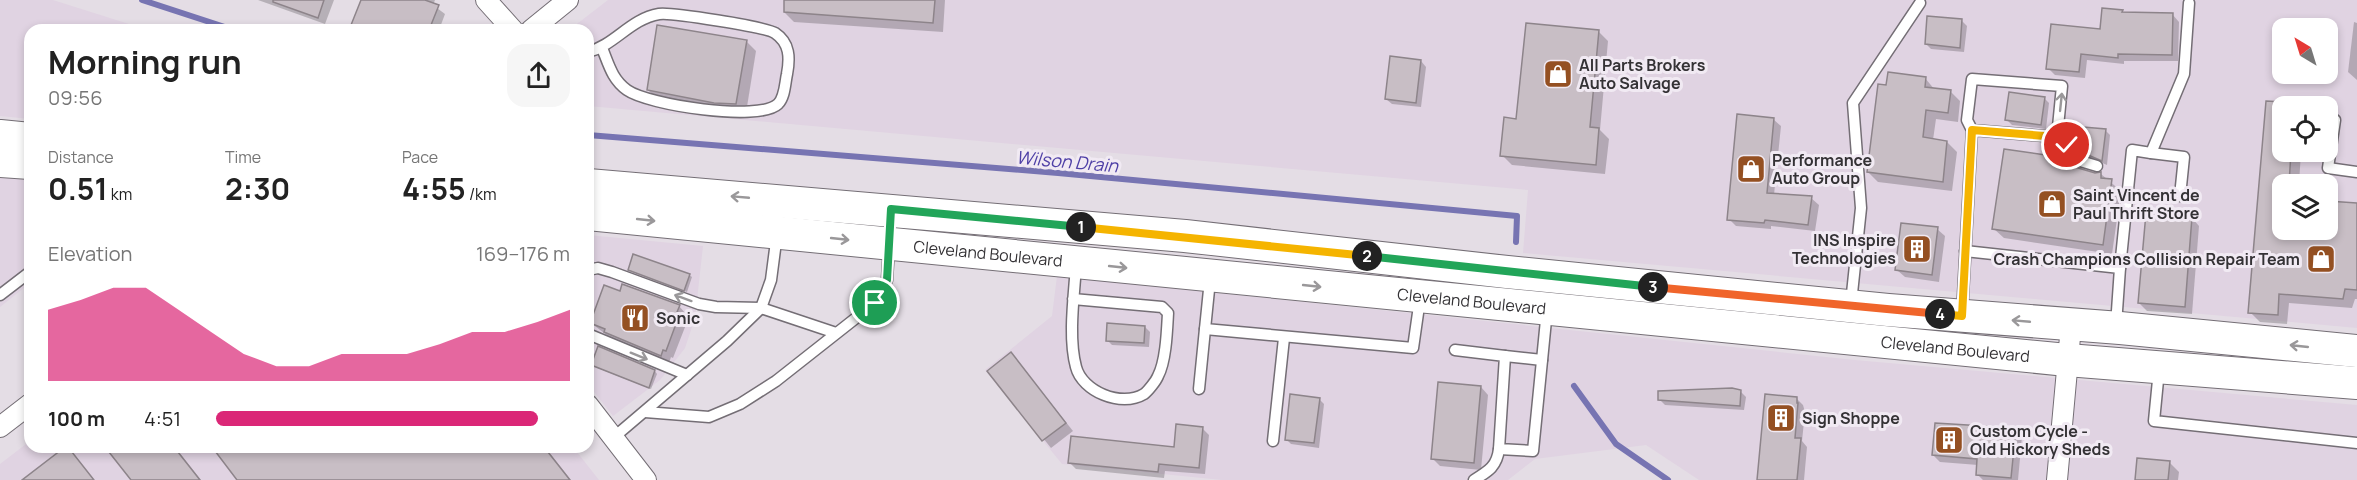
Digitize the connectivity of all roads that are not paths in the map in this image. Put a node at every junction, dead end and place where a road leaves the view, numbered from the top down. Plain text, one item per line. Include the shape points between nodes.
1 (486, 0) edge
2 (568, 0) edge
3 (1920, 3) dead end
4 (2189, 3) dead end
5 (508, 24) edge
6 (546, 24) edge
7 (602, 48) junction
8 (594, 50) edge
9 (1972, 130) junction
10 (0, 136) edge
11 (2057, 137) junction
12 (24, 138) edge
13 (2151, 153) junction
14 (0, 161) edge
15 (2329, 162) edge
16 (24, 163) edge
17 (2097, 166) dead end
18 (2357, 172) edge
19 (594, 185) edge
20 (2180, 196) dead end
21 (594, 214) edge
22 (778, 217) junction
23 (890, 227) junction
24 (1965, 251) junction
25 (1076, 263) junction
26 (2120, 268) junction
27 (594, 269) edge
28 (1210, 276) junction
29 (24, 277) edge
30 (0, 296) edge
31 (1420, 297) junction
32 (1073, 299) junction
33 (1851, 306) junction
34 (761, 308) junction
35 (1547, 310) junction
36 (1962, 316) junction
37 (2071, 326) junction
38 (2116, 328) junction
39 (1205, 329) junction
40 (836, 333) junction
41 (594, 336) edge
42 (1284, 338) junction
43 (1455, 350) dead end
44 (2357, 351) edge
45 (1505, 356) junction
46 (1542, 360) junction
47 (2067, 360) junction
48 (2159, 367) junction
49 (687, 375) junction
50 (2357, 383) edge
51 (1199, 389) dead end
52 (24, 409) edge
53 (645, 412) junction
54 (594, 413) edge
55 (0, 427) edge
56 (614, 438) junction
57 (1273, 441) dead end
58 (2357, 443) edge
59 (1499, 449) junction
60 (646, 480) edge
61 (1474, 480) edge
62 (2057, 480) edge

1 - 5 street
2 - 6 street
3 - 33 lane via 1853,103 1861,208
4 - 13 lane via 2184,74
7 - 7 lane via 640,20 661,13 760,27 776,33 787,45 790,58 778,103 758,111 733,112 644,99 629,92 614,80
7 - 8 lane
9 - 11 lane
11 -> 9 lane via 2062,86 1972,79 1967,120
9 - 24 lane
10 - 12 main road
11 - 17 lane via 2077,160
13 - 20 lane via 2184,157
13 - 26 lane via 2132,150
14 - 16 main road
15 - 18 lane via 2328,168
22 -> 19 main road, Cleveland Boulevard
21 -> 22 main road, Cleveland Boulevard
22 - 23 main road, Cleveland Boulevard
22 - 34 lane via 771,280
23 - 25 main road, Cleveland Boulevard
23 - 33 main road, Cleveland Boulevard via 1185,236
23 - 40 lane via 887,280 875,303
24 - 26 lane
24 - 36 lane
25 -> 28 main road, Cleveland Boulevard
25 - 32 lane
26 - 38 lane
34 -> 27 lane via 716,308
28 -> 31 main road, Cleveland Boulevard
28 - 39 lane
29 - 30 lane
31 - 35 main road, Cleveland Boulevard
31 - 42 lane via 1413,348
32 - 32 lane via 1076,367 1083,383 1099,394 1126,399 1144,394 1158,376 1168,313 1162,307
33 - 36 main road, Cleveland Boulevard
34 - 40 lane
34 - 49 lane
35 - 46 lane
35 - 47 main road, Cleveland Boulevard
37 -> 36 main road, Cleveland Boulevard
37 - 38 main road, Cleveland Boulevard
37 - 47 street
44 -> 38 main road, Cleveland Boulevard
39 - 42 lane
39 - 51 lane
40 - 53 lane via 776,381 740,404 709,417
41 -> 49 lane
42 - 57 lane
43 - 45 lane
45 - 46 lane
45 - 59 lane
46 - 59 lane via 1533,451
47 - 48 main road, Cleveland Boulevard
47 - 62 street
48 - 50 main road, Cleveland Boulevard
48 - 58 lane via 2154,421
49 - 53 lane
52 - 55 street
53 - 56 lane
54 - 56 street
56 - 60 street
59 - 61 lane via 1497,462 1490,471

